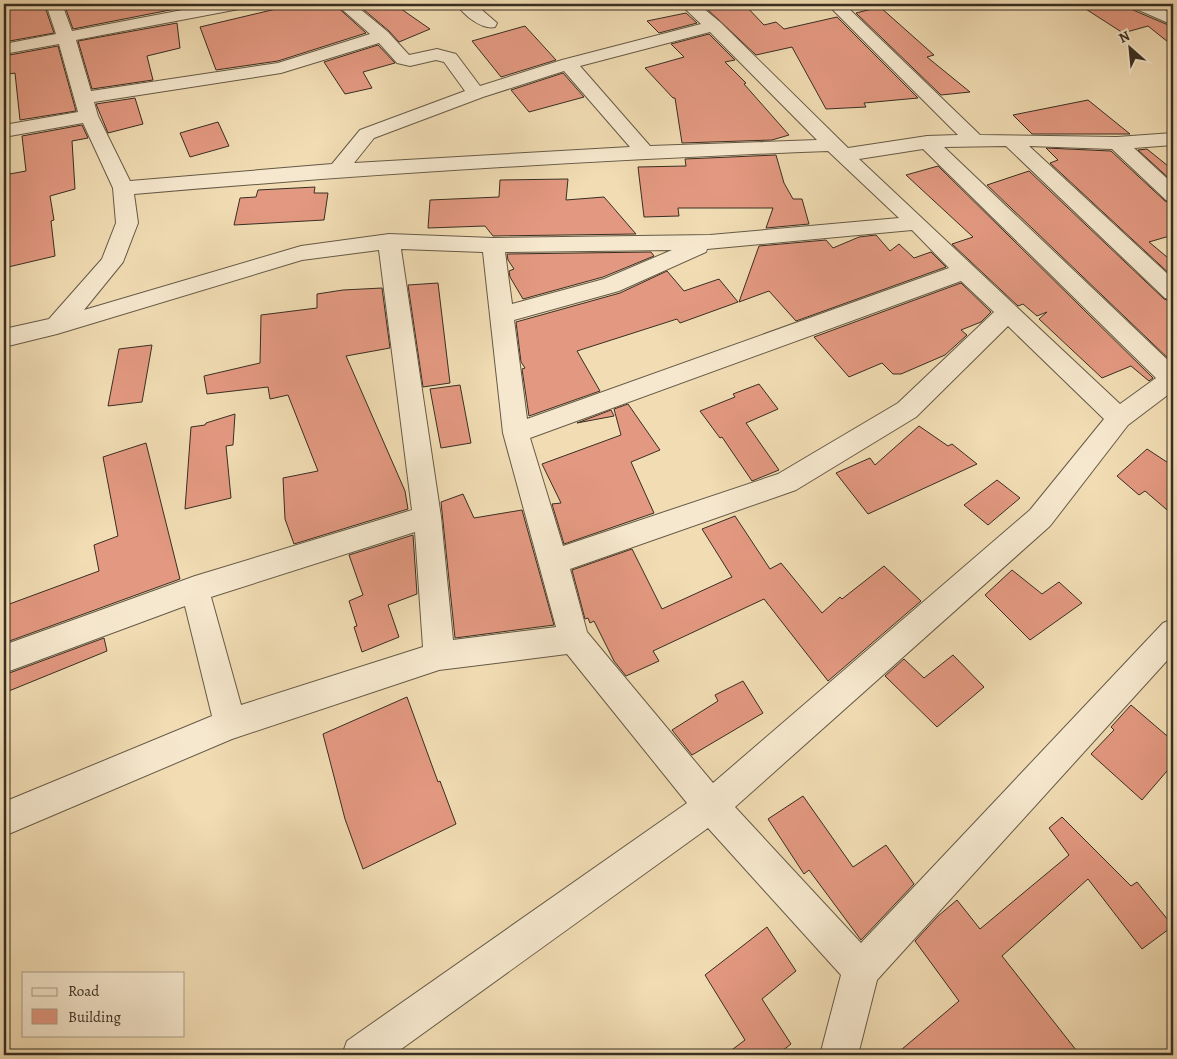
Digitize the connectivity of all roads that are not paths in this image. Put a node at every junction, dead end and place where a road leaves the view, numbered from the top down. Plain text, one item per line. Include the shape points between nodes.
1 (54, 4) edge
2 (238, 4) edge
3 (344, 4) edge
4 (465, 4) edge
5 (688, 4) edge
6 (835, 4) edge
7 (1140, 4) edge
8 (1173, 20) edge
9 (489, 23) dead end
10 (714, 26) junction
11 (382, 36) junction
12 (66, 37) junction
13 (4, 49) edge
14 (568, 64) junction
15 (476, 93) junction
16 (87, 107) junction
17 (4, 131) edge
18 (1010, 140) junction
19 (1173, 140) edge
20 (975, 141) junction
21 (927, 142) junction
22 (1117, 143) junction
23 (838, 150) junction
24 (645, 152) junction
25 (338, 170) junction
26 (123, 188) junction
27 (1173, 195) edge
28 (917, 222) junction
29 (389, 241) junction
30 (710, 242) junction
31 (493, 245) junction
32 (965, 271) junction
33 (1173, 292) edge
34 (1008, 312) junction
35 (502, 315) junction
36 (57, 326) junction
37 (4, 338) edge
38 (1172, 378) edge
39 (1120, 418) junction
40 (516, 433) junction
41 (427, 517) junction
42 (554, 562) junction
43 (196, 589) junction
44 (1173, 633) edge
45 (574, 639) junction
46 (439, 656) junction
47 (4, 659) edge
48 (230, 724) junction
49 (711, 806) junction
50 (4, 819) edge
51 (861, 970) junction
52 (361, 1055) edge
53 (839, 1055) edge

1 - 12 street
2 - 12 street
3 - 11 street
4 - 9 street
5 - 10 street
6 - 20 street
7 - 8 street
10 - 14 street
10 - 23 street
11 - 15 street via 403,59 410,61 437,54 450,58
11 - 16 street via 281,68
12 - 13 street
12 - 16 street
14 - 15 street
14 - 24 street
15 - 25 street via 367,134
16 - 17 street
16 - 26 street
18 - 20 street
18 - 22 street
18 - 33 street
19 - 22 street
20 - 21 street
21 - 23 street
21 - 38 street
22 - 27 street
23 - 24 street
23 - 28 street
24 - 25 street
25 - 26 street
26 - 36 street via 127,223 112,262
28 - 30 street
28 - 32 street
29 - 31 street
29 - 36 street via 301,253
29 - 41 street
30 - 31 street
30 - 35 street via 611,284
31 - 35 street
32 - 34 street
32 - 40 street
34 - 39 street
34 - 42 street via 907,410 787,482
35 - 40 street
36 - 37 street
38 - 39 street
39 - 49 street via 1040,518
40 - 42 street
41 - 43 street
41 - 46 street
42 - 45 street
43 - 47 street
43 - 48 street
44 - 51 street
45 - 46 street
45 - 49 street
46 - 48 street
48 - 50 street
49 - 51 street
49 - 52 street
51 - 53 street

